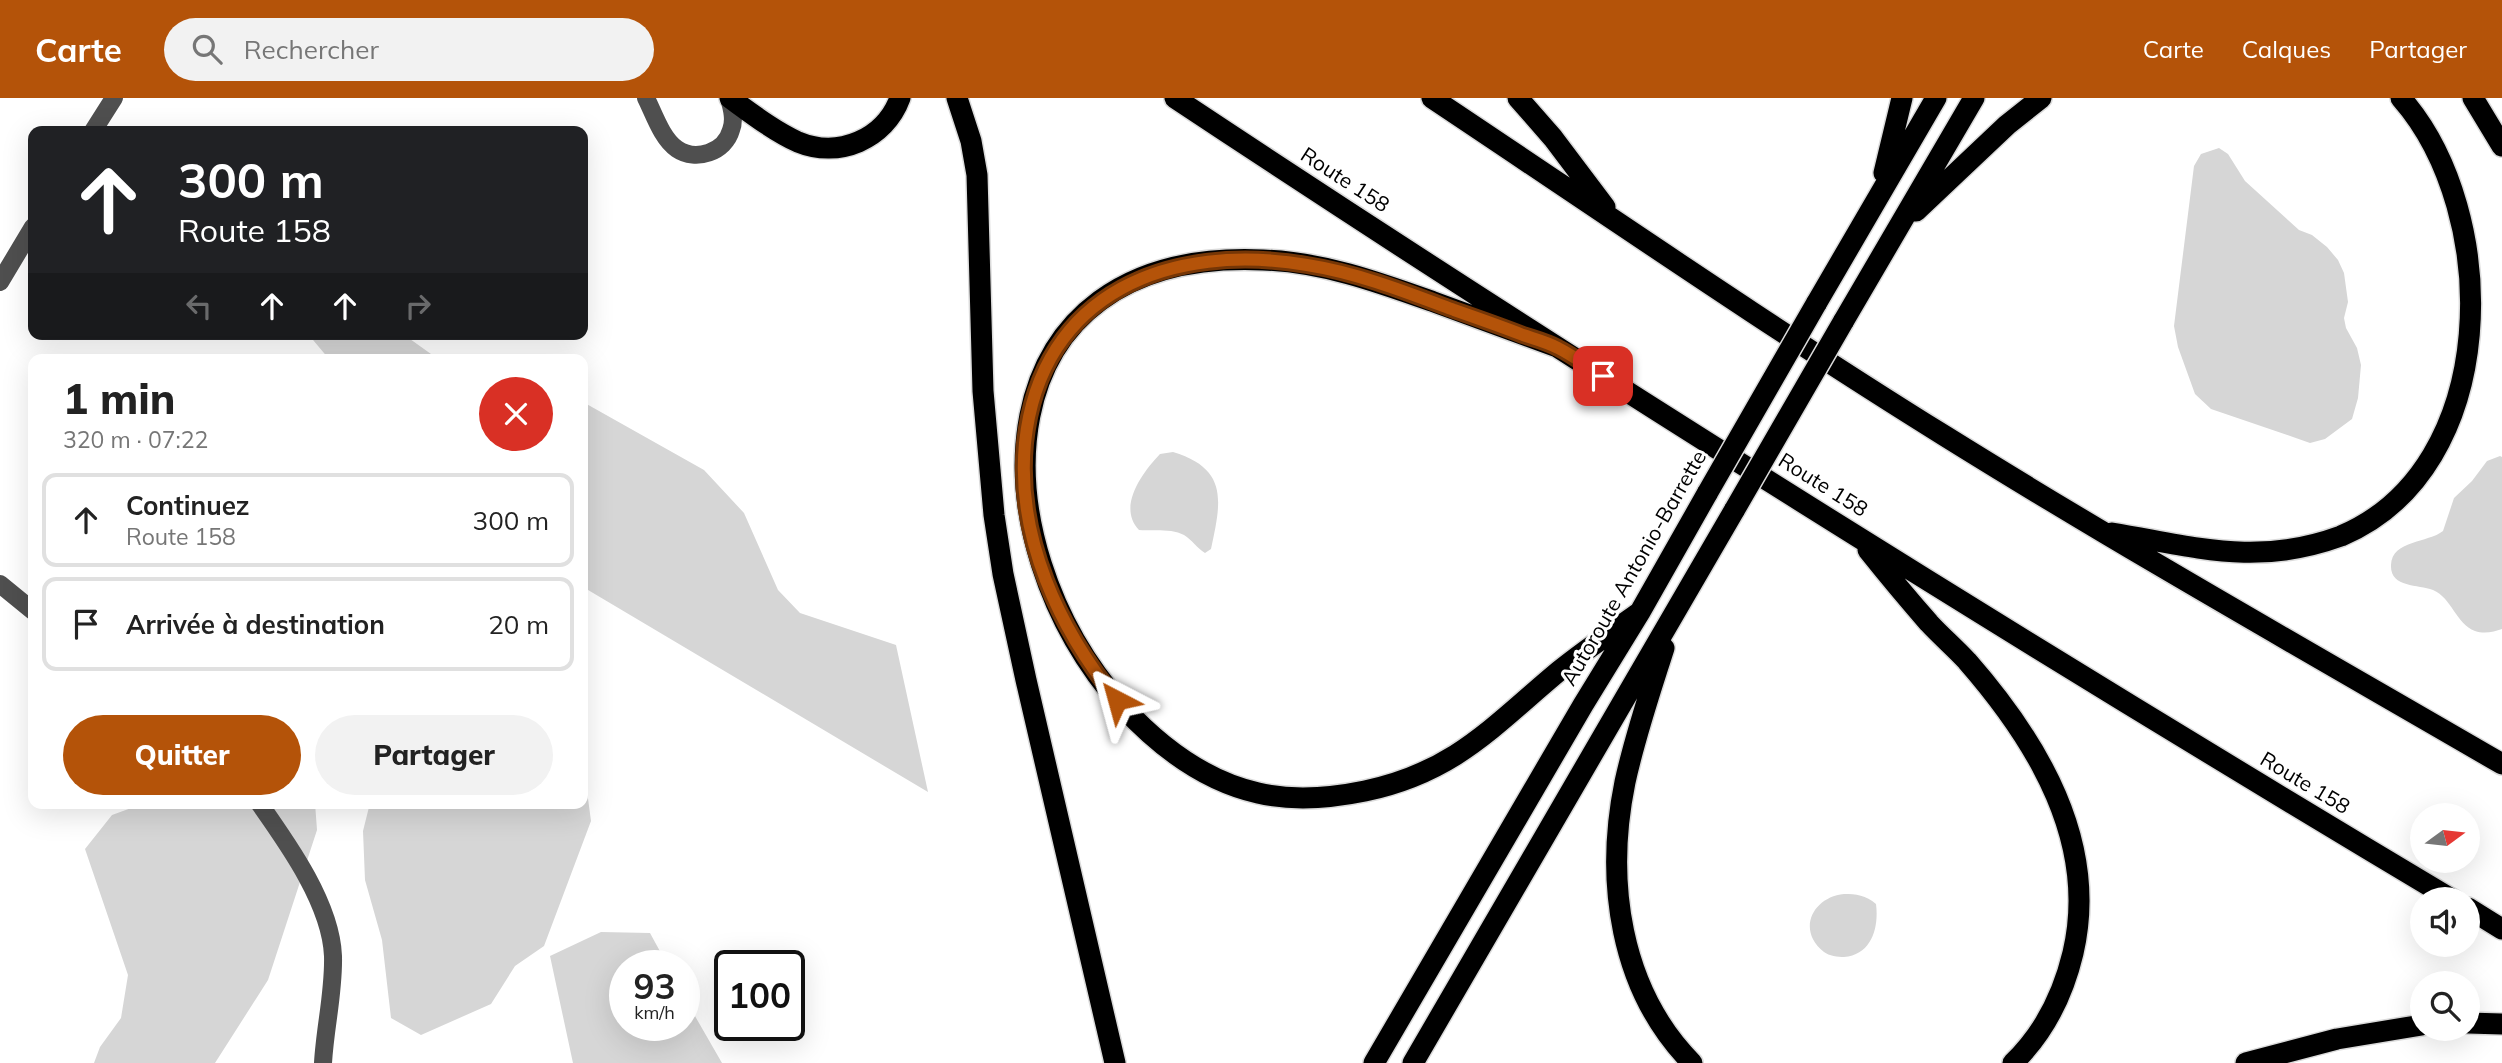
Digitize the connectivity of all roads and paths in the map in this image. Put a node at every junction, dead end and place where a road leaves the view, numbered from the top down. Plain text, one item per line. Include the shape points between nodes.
1 (114, 98) edge
2 (646, 98) edge
3 (729, 98) edge
4 (900, 98) edge
5 (957, 98) edge
6 (1175, 98) edge
7 (1432, 98) edge
8 (1518, 98) edge
9 (1902, 98) edge
10 (1936, 98) edge
11 (1974, 98) edge
12 (2041, 98) edge
13 (2401, 98) edge
14 (2473, 98) edge
15 (96, 126) edge
16 (2502, 146) edge
17 (2464, 170) dead end
18 (1879, 196) junction
19 (1617, 223) junction
20 (1899, 227) junction
21 (28, 235) edge
22 (0, 282) edge
23 (1558, 347) junction
24 (2474, 411) dead end
25 (2100, 531) junction
26 (1853, 533) junction
27 (0, 584) edge
28 (28, 607) edge
29 (1640, 612) junction
30 (1674, 612) junction
31 (2502, 764) edge
32 (263, 809) edge
33 (2431, 887) edge
34 (2480, 915) edge
35 (2502, 929) edge
36 (2480, 1023) edge
37 (2502, 1024) edge
38 (2410, 1027) edge
39 (323, 1063) edge
40 (1115, 1063) edge
41 (1374, 1063) edge
42 (1413, 1063) edge
43 (1692, 1063) edge
44 (2013, 1063) edge
45 (2246, 1063) edge

1 - 15 street
2 - 3 street via 669,141 695,155 716,149 731,133
3 - 4 highway via 781,133 828,148 855,144 878,132
5 - 40 highway via 977,175 984,401 997,535
6 - 23 highway, Route 158
7 - 19 highway
8 - 19 highway
9 - 18 highway
10 - 18 highway, Autoroute Antonio-Barrette
11 - 20 highway
12 - 20 highway
13 - 17 highway via 2438,133
14 - 16 highway
18 - 29 highway, Autoroute Antonio-Barrette, bridge
19 - 25 highway via 1784,335
20 - 30 highway, bridge
21 - 22 street
23 - 26 highway, Route 158
23 - 29 highway via 1383,284 1308,265 1223,260 1146,276 1113,293 1073,327 1051,358 1036,391 1024,472 1039,562 1075,642 1133,718 1205,773 1243,789 1280,796 1365,791 1441,764 1492,730 1559,671
24 - 25 highway via 2441,463 2411,494 2380,517 2327,541 2294,550 2233,554
25 - 31 highway
26 - 33 highway, Route 158
26 - 44 highway via 2009,712 2042,763 2064,814 2078,880 2074,948 2051,1012
27 - 28 street
29 - 41 highway, Autoroute Antonio-Barrette
30 - 42 highway
30 - 43 highway via 1625,782 1616,874 1623,932 1637,979 1661,1026
32 - 39 street via 313,890 331,937 332,981
34 - 35 highway
36 - 37 highway
38 - 45 highway via 2337,1039

